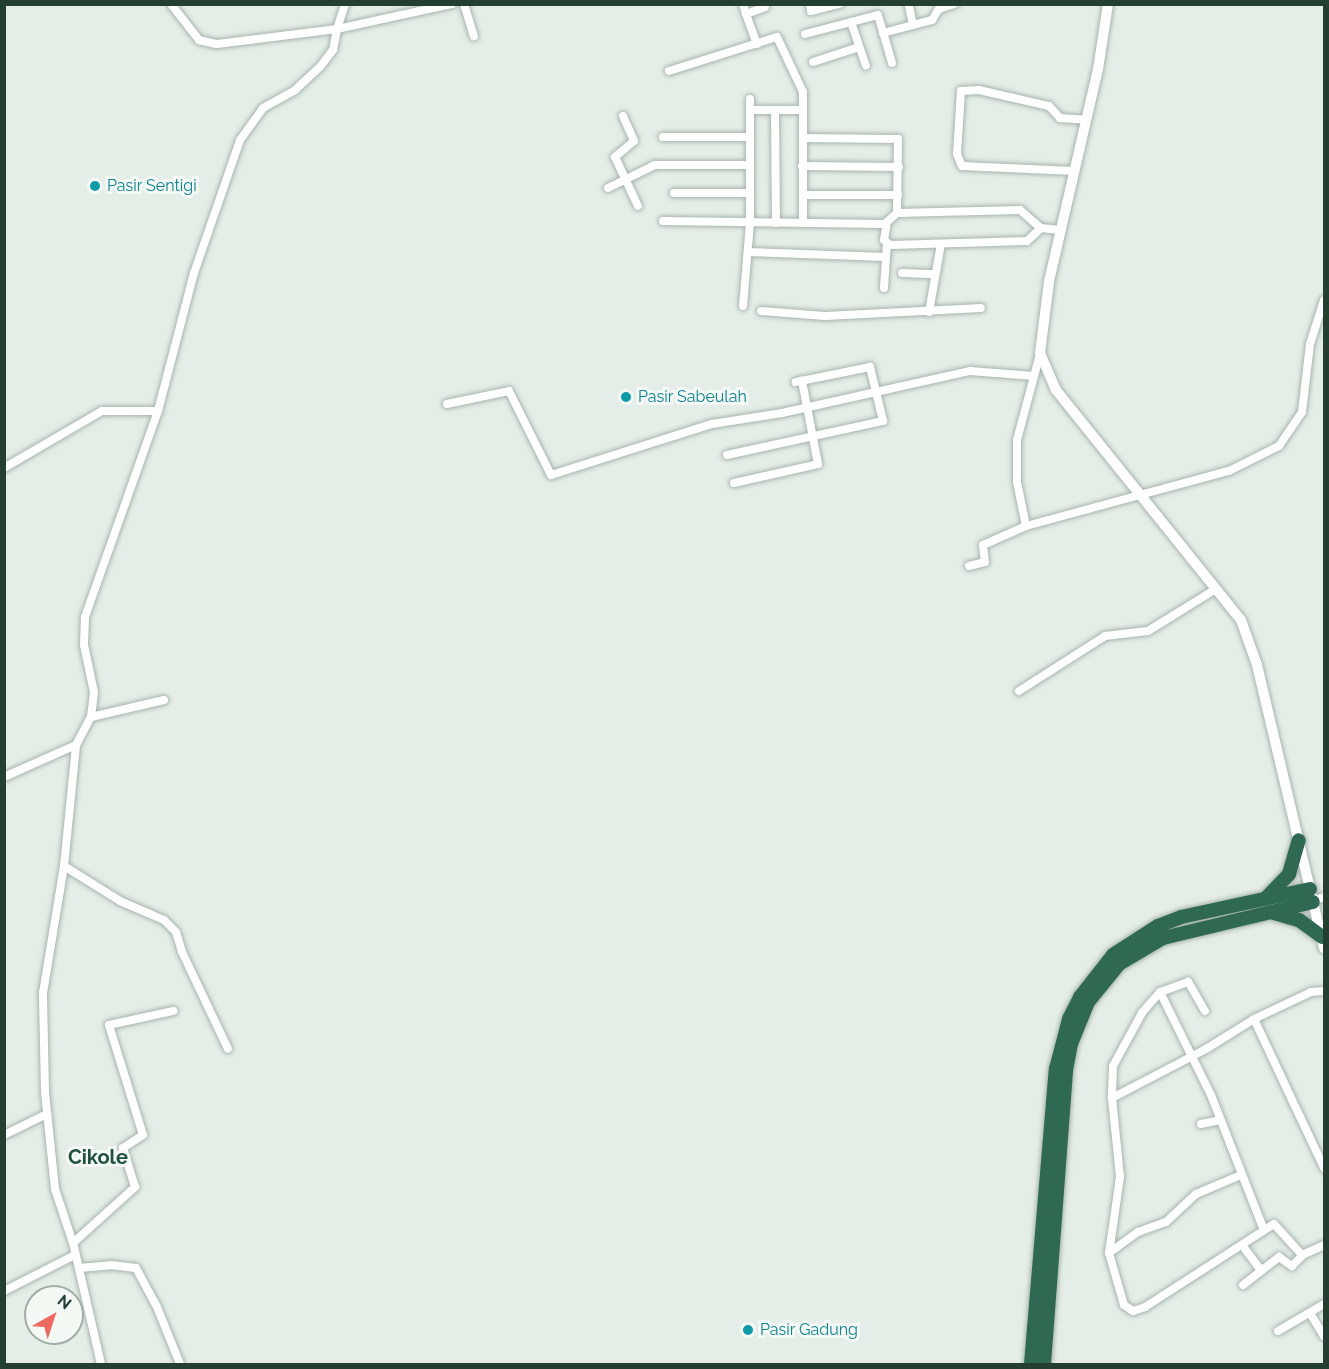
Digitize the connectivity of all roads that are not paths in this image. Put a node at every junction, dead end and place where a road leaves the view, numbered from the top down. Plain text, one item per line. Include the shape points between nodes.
1 (171, 4) edge
2 (345, 4) edge
3 (452, 4) edge
4 (464, 4) edge
5 (743, 4) edge
6 (810, 4) edge
7 (840, 4) edge
8 (954, 4) edge
9 (1108, 4) edge
10 (909, 6) dead end
11 (765, 7) dead end
12 (746, 14) junction
13 (851, 22) junction
14 (913, 25) junction
15 (337, 29) junction
16 (883, 33) junction
17 (805, 34) dead end
18 (474, 36) dead end
19 (757, 44) junction
20 (859, 46) junction
21 (813, 62) dead end
22 (892, 63) dead end
23 (866, 66) dead end
24 (669, 71) dead end
25 (750, 99) dead end
26 (750, 110) junction
27 (775, 111) junction
28 (802, 111) junction
29 (623, 116) dead end
30 (1086, 120) junction
31 (663, 137) dead end
32 (750, 137) junction
33 (803, 138) junction
34 (750, 165) junction
35 (802, 166) junction
36 (899, 167) junction
37 (1074, 171) junction
38 (626, 179) junction
39 (608, 188) dead end
40 (674, 193) dead end
41 (750, 193) junction
42 (803, 195) junction
43 (898, 195) junction
44 (638, 206) dead end
45 (897, 213) junction
46 (663, 221) dead end
47 (750, 222) junction
48 (776, 223) junction
49 (803, 223) junction
50 (886, 224) junction
51 (1041, 228) junction
52 (1060, 230) junction
53 (887, 243) junction
54 (941, 243) junction
55 (748, 252) junction
56 (886, 258) junction
57 (902, 273) dead end
58 (935, 274) junction
59 (884, 288) dead end
60 (1324, 300) edge
61 (743, 306) dead end
62 (981, 308) dead end
63 (761, 311) dead end
64 (929, 312) junction
65 (1040, 353) junction
66 (1034, 376) junction
67 (877, 393) junction
68 (447, 404) dead end
69 (807, 408) junction
70 (158, 411) junction
71 (813, 436) junction
72 (727, 455) dead end
73 (4, 468) edge
74 (734, 483) dead end
75 (1140, 494) junction
76 (1026, 526) junction
77 (969, 566) dead end
78 (1216, 589) junction
79 (1019, 691) dead end
80 (164, 700) dead end
81 (91, 717) junction
82 (76, 745) junction
83 (4, 777) edge
84 (1299, 840) junction
85 (64, 866) junction
86 (1315, 897) edge
87 (1268, 905) junction
88 (1323, 943) edge
89 (1324, 991) edge
90 (1160, 992) junction
91 (173, 1011) dead end
92 (1205, 1011) dead end
93 (1254, 1019) junction
94 (228, 1049) dead end
95 (1190, 1057) junction
96 (1112, 1098) junction
97 (47, 1114) junction
98 (1221, 1120) junction
99 (1201, 1124) dead end
100 (4, 1135) edge
101 (1324, 1168) edge
102 (1241, 1175) junction
103 (1264, 1230) junction
104 (73, 1243) junction
105 (1242, 1245) junction
106 (1324, 1245) edge
107 (1109, 1253) junction
108 (75, 1255) junction
109 (1303, 1255) junction
110 (79, 1268) junction
111 (1261, 1270) junction
112 (1243, 1285) dead end
113 (4, 1291) edge
114 (1324, 1304) edge
115 (1310, 1313) junction
116 (1278, 1331) dead end
117 (1324, 1336) edge
118 (101, 1365) edge
119 (180, 1365) edge
120 (1031, 1365) edge
121 (1044, 1365) edge

1 - 15 street via 192,33 208,43
2 - 15 street
3 - 15 street
4 - 18 street
5 - 12 street
6 - 7 street via 812,11
8 - 14 street via 939,9 935,18
9 - 30 street
10 - 14 street
11 - 12 street
12 - 19 street
13 - 16 street via 878,15
13 - 17 street
13 - 20 street
14 - 16 street
15 - 70 street via 333,50 320,67 295,90 263,108 235,149 194,273
16 - 22 street
19 - 24 street
19 - 28 street via 777,38 800,84
20 - 21 street
20 - 23 street
25 - 26 street
26 - 27 street
26 - 32 street
27 - 28 street
27 - 48 street
28 - 33 street
29 - 38 street via 634,139 632,145 616,154
30 - 37 street
30 - 37 street via 1060,118 1049,106 979,90 961,91 957,154 962,165
31 - 32 street
32 - 34 street
33 - 35 street
33 - 36 street via 898,139
34 - 38 street via 655,165
34 - 41 street
35 - 36 street
35 - 42 street
36 - 43 street
37 - 52 street
38 - 39 street
38 - 44 street
40 - 41 street
41 - 47 street
42 - 43 street
42 - 49 street
43 - 45 street
45 - 50 street
45 - 51 street via 1020,210
46 - 47 street
47 - 48 street
47 - 55 street
48 - 49 street
49 - 50 street
50 - 53 street
51 - 52 street
51 - 54 street via 1027,241
52 - 65 street
53 - 54 street
53 - 56 street
54 - 58 street
55 - 56 street
55 - 61 street
56 - 59 street
57 - 58 street
58 - 64 street
60 - 75 street via 1310,344 1302,412 1279,446 1229,471
62 - 64 street
63 - 64 street via 825,316
65 - 66 street
65 - 75 street via 1056,390
66 - 67 street via 970,371
66 - 76 street via 1017,440 1017,482
67 - 69 street
67 - 69 street via 870,367 799,381
67 - 71 street via 883,421
68 - 69 street via 509,391 551,475 712,424
69 - 71 street
70 - 73 street via 102,411
70 - 81 street via 85,617 84,645 94,693
71 - 72 street
71 - 74 street via 818,464
75 - 76 street
75 - 78 street
76 - 77 street via 982,545 986,562
78 - 79 street via 1148,631 1105,636
78 - 84 street via 1241,620 1257,665
80 - 81 street
81 - 82 street
82 - 83 street
82 - 85 street
84 - 86 street
84 - 87 highway via 1289,874
85 - 94 street via 120,901 164,920 176,932
85 - 97 street via 43,993
86 - 87 highway
86 - 88 street
87 - 88 highway via 1299,920
87 - 120 highway via 1181,917 1135,938 1096,975 1069,1019 1056,1069
87 - 121 highway via 1140,948 1119,964 1088,1002 1071,1044 1066,1070
89 - 93 street via 1311,992
90 - 92 street via 1174,984 1190,983
90 - 95 street
90 - 96 street via 1142,1013 1116,1058
91 - 104 street via 109,1025 143,1135 123,1148 135,1190
93 - 95 street
93 - 101 street
95 - 96 street
95 - 98 street
96 - 107 street via 1120,1177
97 - 100 street
97 - 104 street via 55,1189
98 - 99 street
98 - 102 street
102 - 103 street
102 - 107 street via 1196,1194 1166,1222 1138,1232
103 - 105 street
103 - 109 street via 1278,1225
104 - 108 street
105 - 107 street via 1133,1311 1123,1301
105 - 111 street
106 - 109 street
108 - 110 street
108 - 113 street
109 - 111 street via 1292,1266 1281,1256
110 - 118 street
110 - 119 street via 136,1268 153,1298
111 - 112 street
114 - 115 street
115 - 116 street
115 - 117 street

